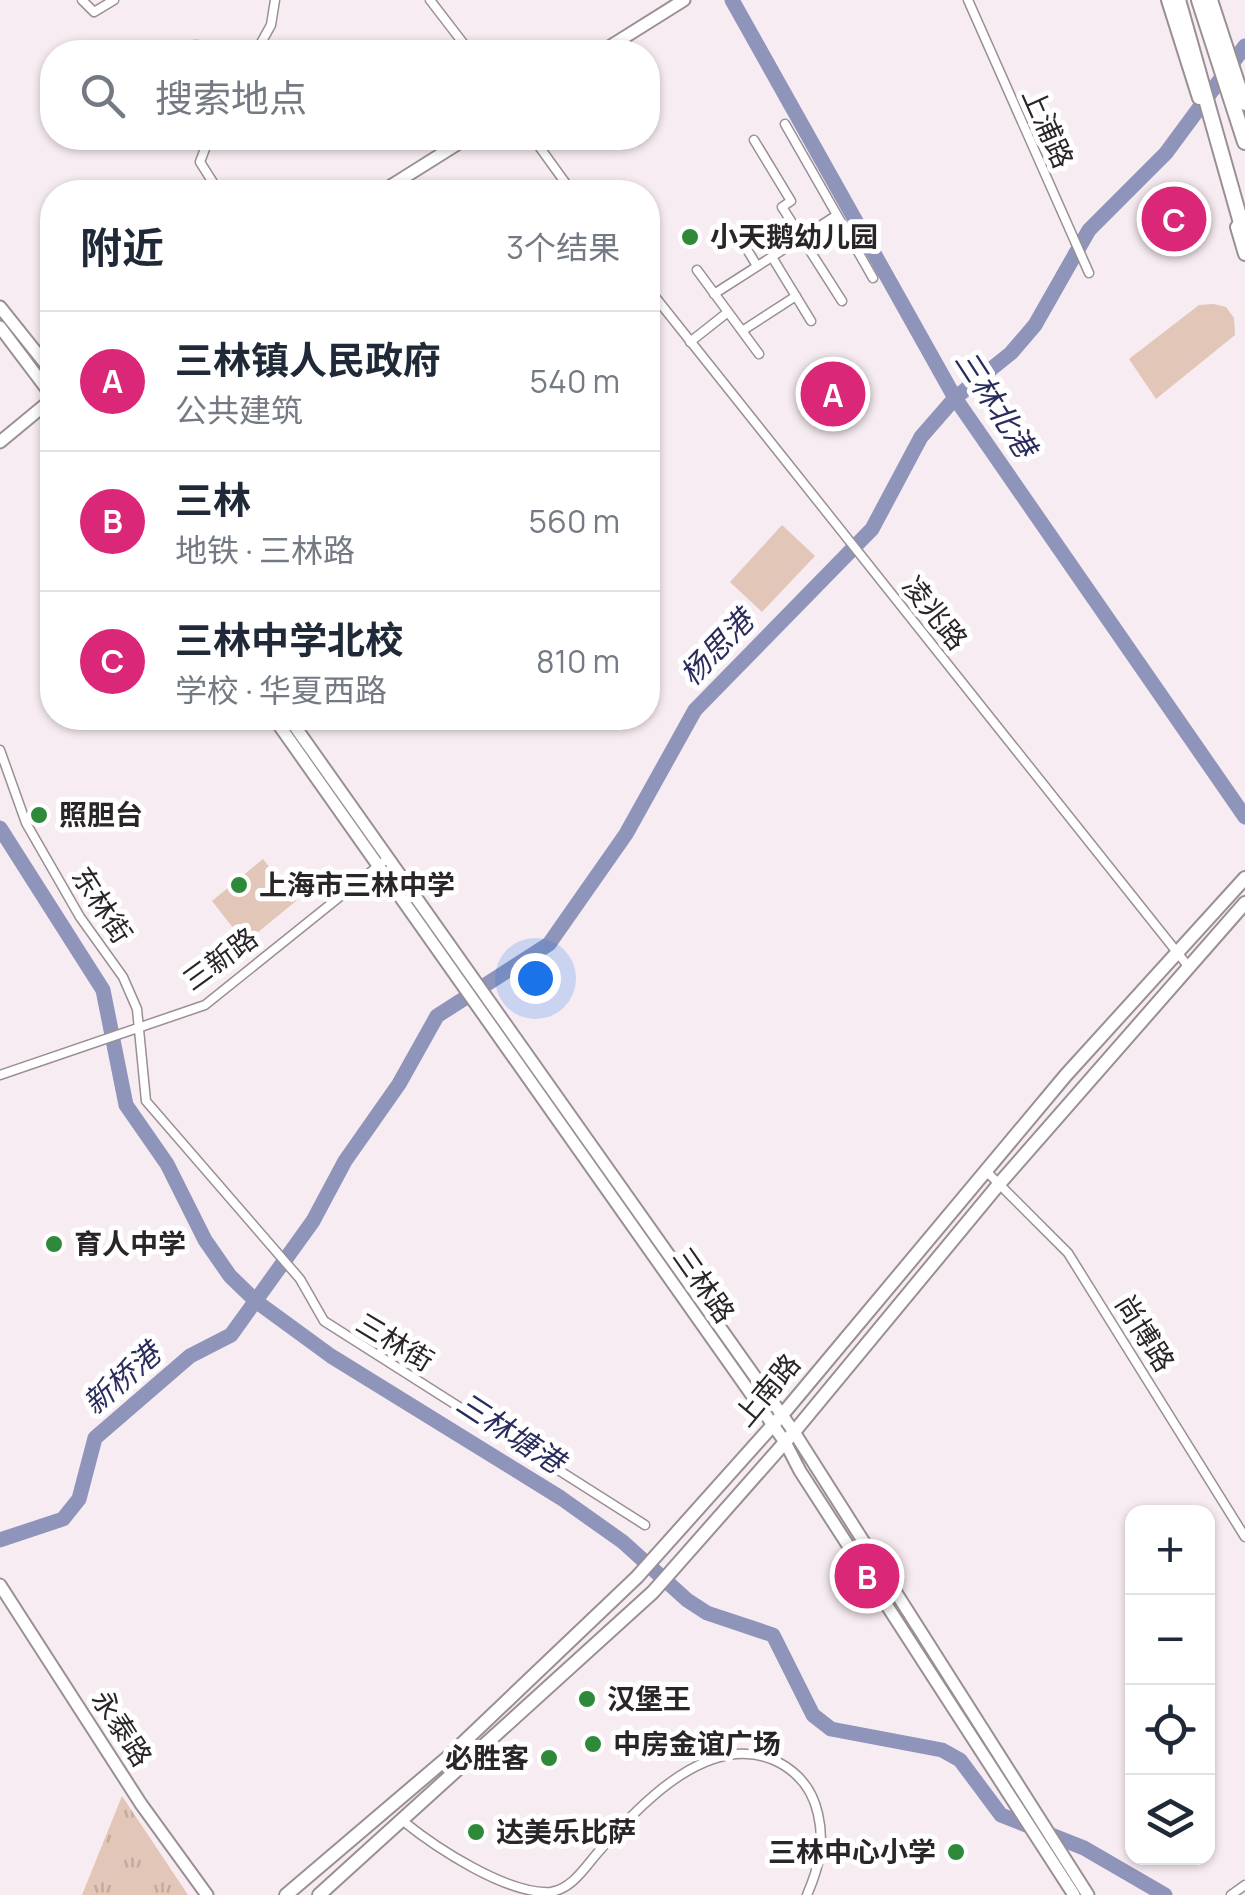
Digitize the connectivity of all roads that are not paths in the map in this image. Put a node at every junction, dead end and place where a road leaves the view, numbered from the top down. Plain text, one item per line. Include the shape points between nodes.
1 (82, 0) edge
2 (114, 0) edge
3 (275, 0) edge
4 (430, 0) edge
5 (684, 0) edge
6 (968, 0) edge
7 (1168, 0) edge
8 (1179, 0) edge
9 (1200, 0) edge
10 (1211, 0) edge
11 (1218, 39) junction
12 (263, 40) edge
13 (461, 40) edge
14 (620, 40) edge
15 (1245, 106) edge
16 (786, 124) dead end
17 (754, 140) dead end
18 (1245, 142) edge
19 (205, 150) edge
20 (448, 150) edge
21 (542, 150) edge
22 (211, 180) edge
23 (400, 180) edge
24 (563, 180) edge
25 (1245, 206) edge
26 (837, 216) junction
27 (1245, 237) edge
28 (802, 238) junction
29 (742, 240) dead end
30 (1245, 254) edge
31 (772, 257) junction
32 (758, 266) junction
33 (696, 270) dead end
34 (1088, 273) dead end
35 (873, 278) dead end
36 (714, 294) junction
37 (796, 296) junction
38 (842, 301) dead end
39 (660, 303) edge
40 (0, 307) edge
41 (728, 312) junction
42 (811, 321) dead end
43 (0, 327) edge
44 (742, 331) junction
45 (690, 342) junction
46 (759, 354) dead end
47 (40, 357) edge
48 (40, 382) edge
49 (40, 408) edge
50 (0, 442) edge
51 (283, 730) edge
52 (298, 730) edge
53 (0, 750) edge
54 (384, 862) junction
55 (1245, 878) edge
56 (1245, 903) edge
57 (1177, 952) junction
58 (1188, 966) junction
59 (137, 1031) junction
60 (0, 1075) edge
61 (986, 1170) junction
62 (999, 1184) junction
63 (777, 1419) junction
64 (790, 1437) junction
65 (645, 1525) dead end
66 (1245, 1536) edge
67 (0, 1585) edge
68 (402, 1821) junction
69 (1245, 1885) edge
70 (548, 1894) edge
71 (207, 1895) edge
72 (286, 1895) edge
73 (318, 1895) edge
74 (807, 1895) edge
75 (1074, 1895) edge
76 (1088, 1895) edge
77 (1231, 1895) edge

1 - 2 street via 94,12
3 - 12 street
4 - 13 street
5 - 14 main road
6 - 34 street, 上浦路
7 - 30 main road
8 - 25 highway
8 - 27 highway
9 - 11 highway
10 - 11 main road
11 - 15 highway
11 - 15 main road
11 - 18 highway
16 - 26 street
17 - 28 street via 791,201 782,206
19 - 22 street via 200,162
20 - 23 main road
21 - 24 street
26 - 28 street
26 - 35 street
28 - 31 street
28 - 38 street
29 - 32 street
31 - 32 street
31 - 37 street
32 - 36 street
33 - 36 street
36 - 41 street
37 - 42 street
37 - 44 street
39 - 45 street, 凌兆路
40 - 47 main road
41 - 44 street
41 - 45 street
43 - 48 main road
44 - 46 street
45 - 57 street, 凌兆路
49 - 50 main road
51 - 54 main road, 三林路
52 - 54 main road, 三林路
53 - 59 street, 东林街 via 26,822 123,977 137,1008
54 - 59 street, 三新路 via 205,1004
54 - 63 main road, 三林路
55 - 57 main road, 上南路
56 - 58 main road, 上南路
57 - 58 street, 凌兆路
57 - 61 main road, 上南路
58 - 62 main road, 上南路
59 - 60 street, 三新路
59 - 65 street, 三林街 via 148,1105 291,1270 324,1322
61 - 62 street, 尚博路
61 - 63 main road, 上南路
62 - 64 main road, 上南路
62 - 66 street, 尚博路 via 1068,1252
63 - 64 main road, 三林路
63 - 72 main road, 上南路 via 637,1577 447,1758
64 - 68 main road, 上南路 via 653,1592
64 - 75 main road, 三林路 via 800,1472
64 - 76 main road, 三林路
67 - 71 main road, 永泰路
68 - 70 street via 439,1850 524,1891
68 - 73 main road, 上南路
69 - 77 street
70 - 74 street via 568,1888 684,1772 735,1751 760,1753 808,1787 823,1846

